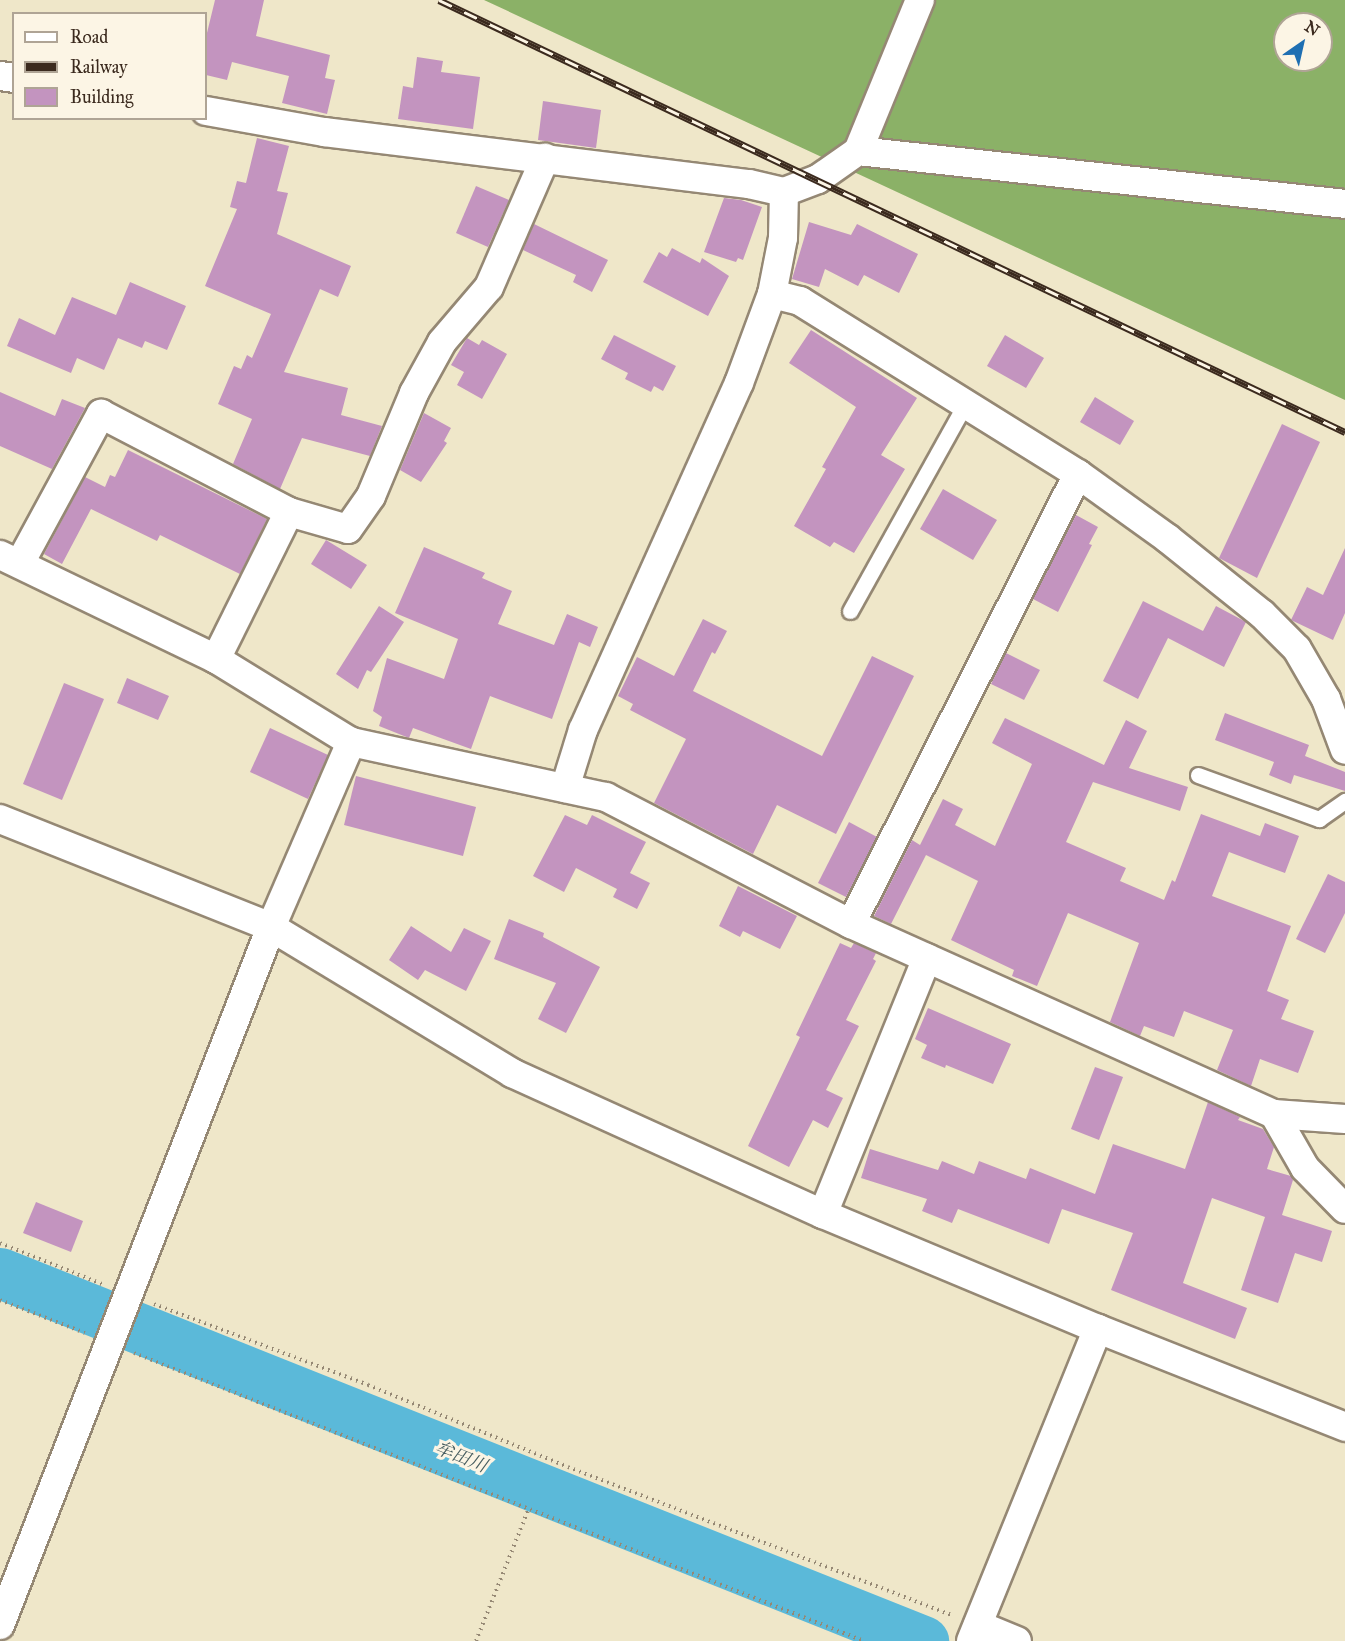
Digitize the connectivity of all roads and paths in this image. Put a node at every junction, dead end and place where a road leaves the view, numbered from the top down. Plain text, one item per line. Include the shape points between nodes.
1 (920, 0) edge
2 (207, 111) edge
3 (858, 151) junction
4 (545, 158) junction
5 (784, 192) junction
6 (1345, 204) edge
7 (772, 294) junction
8 (965, 404) junction
9 (1078, 474) junction
10 (290, 512) junction
11 (10, 559) edge
12 (850, 611) dead end
13 (216, 659) junction
14 (1336, 700) edge
15 (351, 742) junction
16 (1345, 750) edge
17 (1198, 775) dead end
18 (565, 788) junction
19 (1345, 801) edge
20 (0, 819) edge
21 (851, 924) junction
22 (271, 927) junction
23 (927, 958) junction
24 (1274, 1114) junction
25 (1345, 1119) edge
26 (1345, 1209) edge
27 (823, 1214) junction
28 (0, 1243) edge
29 (129, 1298) junction
30 (0, 1300) edge
31 (1098, 1329) junction
32 (112, 1341) junction
33 (1345, 1427) edge
34 (528, 1510) junction
35 (0, 1625) edge
36 (974, 1633) edge
37 (476, 1641) edge
38 (864, 1641) edge
39 (1017, 1641) edge

1 - 3 street
2 - 4 street via 324,132
3 - 5 street via 818,179
3 - 6 street
4 - 5 street via 750,184
4 - 10 street via 489,287 442,342 414,393 371,495 348,530
5 - 7 street via 783,238
7 - 8 street via 800,301
7 - 18 street via 739,383 583,730
8 - 9 street
8 - 12 lane
9 - 14 street via 1262,614
9 - 21 street
10 - 11 street via 101,414
10 - 13 street
11 - 13 street
13 - 15 street
14 - 16 street
15 - 18 street
15 - 22 street
17 - 19 lane via 1318,819
18 - 21 street via 606,798
20 - 22 street
21 - 23 street
22 - 27 street via 512,1073
22 - 29 street
23 - 24 street
23 - 27 street
24 - 25 street
24 - 26 street via 1305,1168
27 - 31 street
28 - 29 path
29 - 32 street
29 - 36 path via 368,1385
30 - 32 path
31 - 33 street
31 - 36 street
32 - 34 path
32 - 35 street
34 - 37 path
34 - 38 path
36 - 39 street

